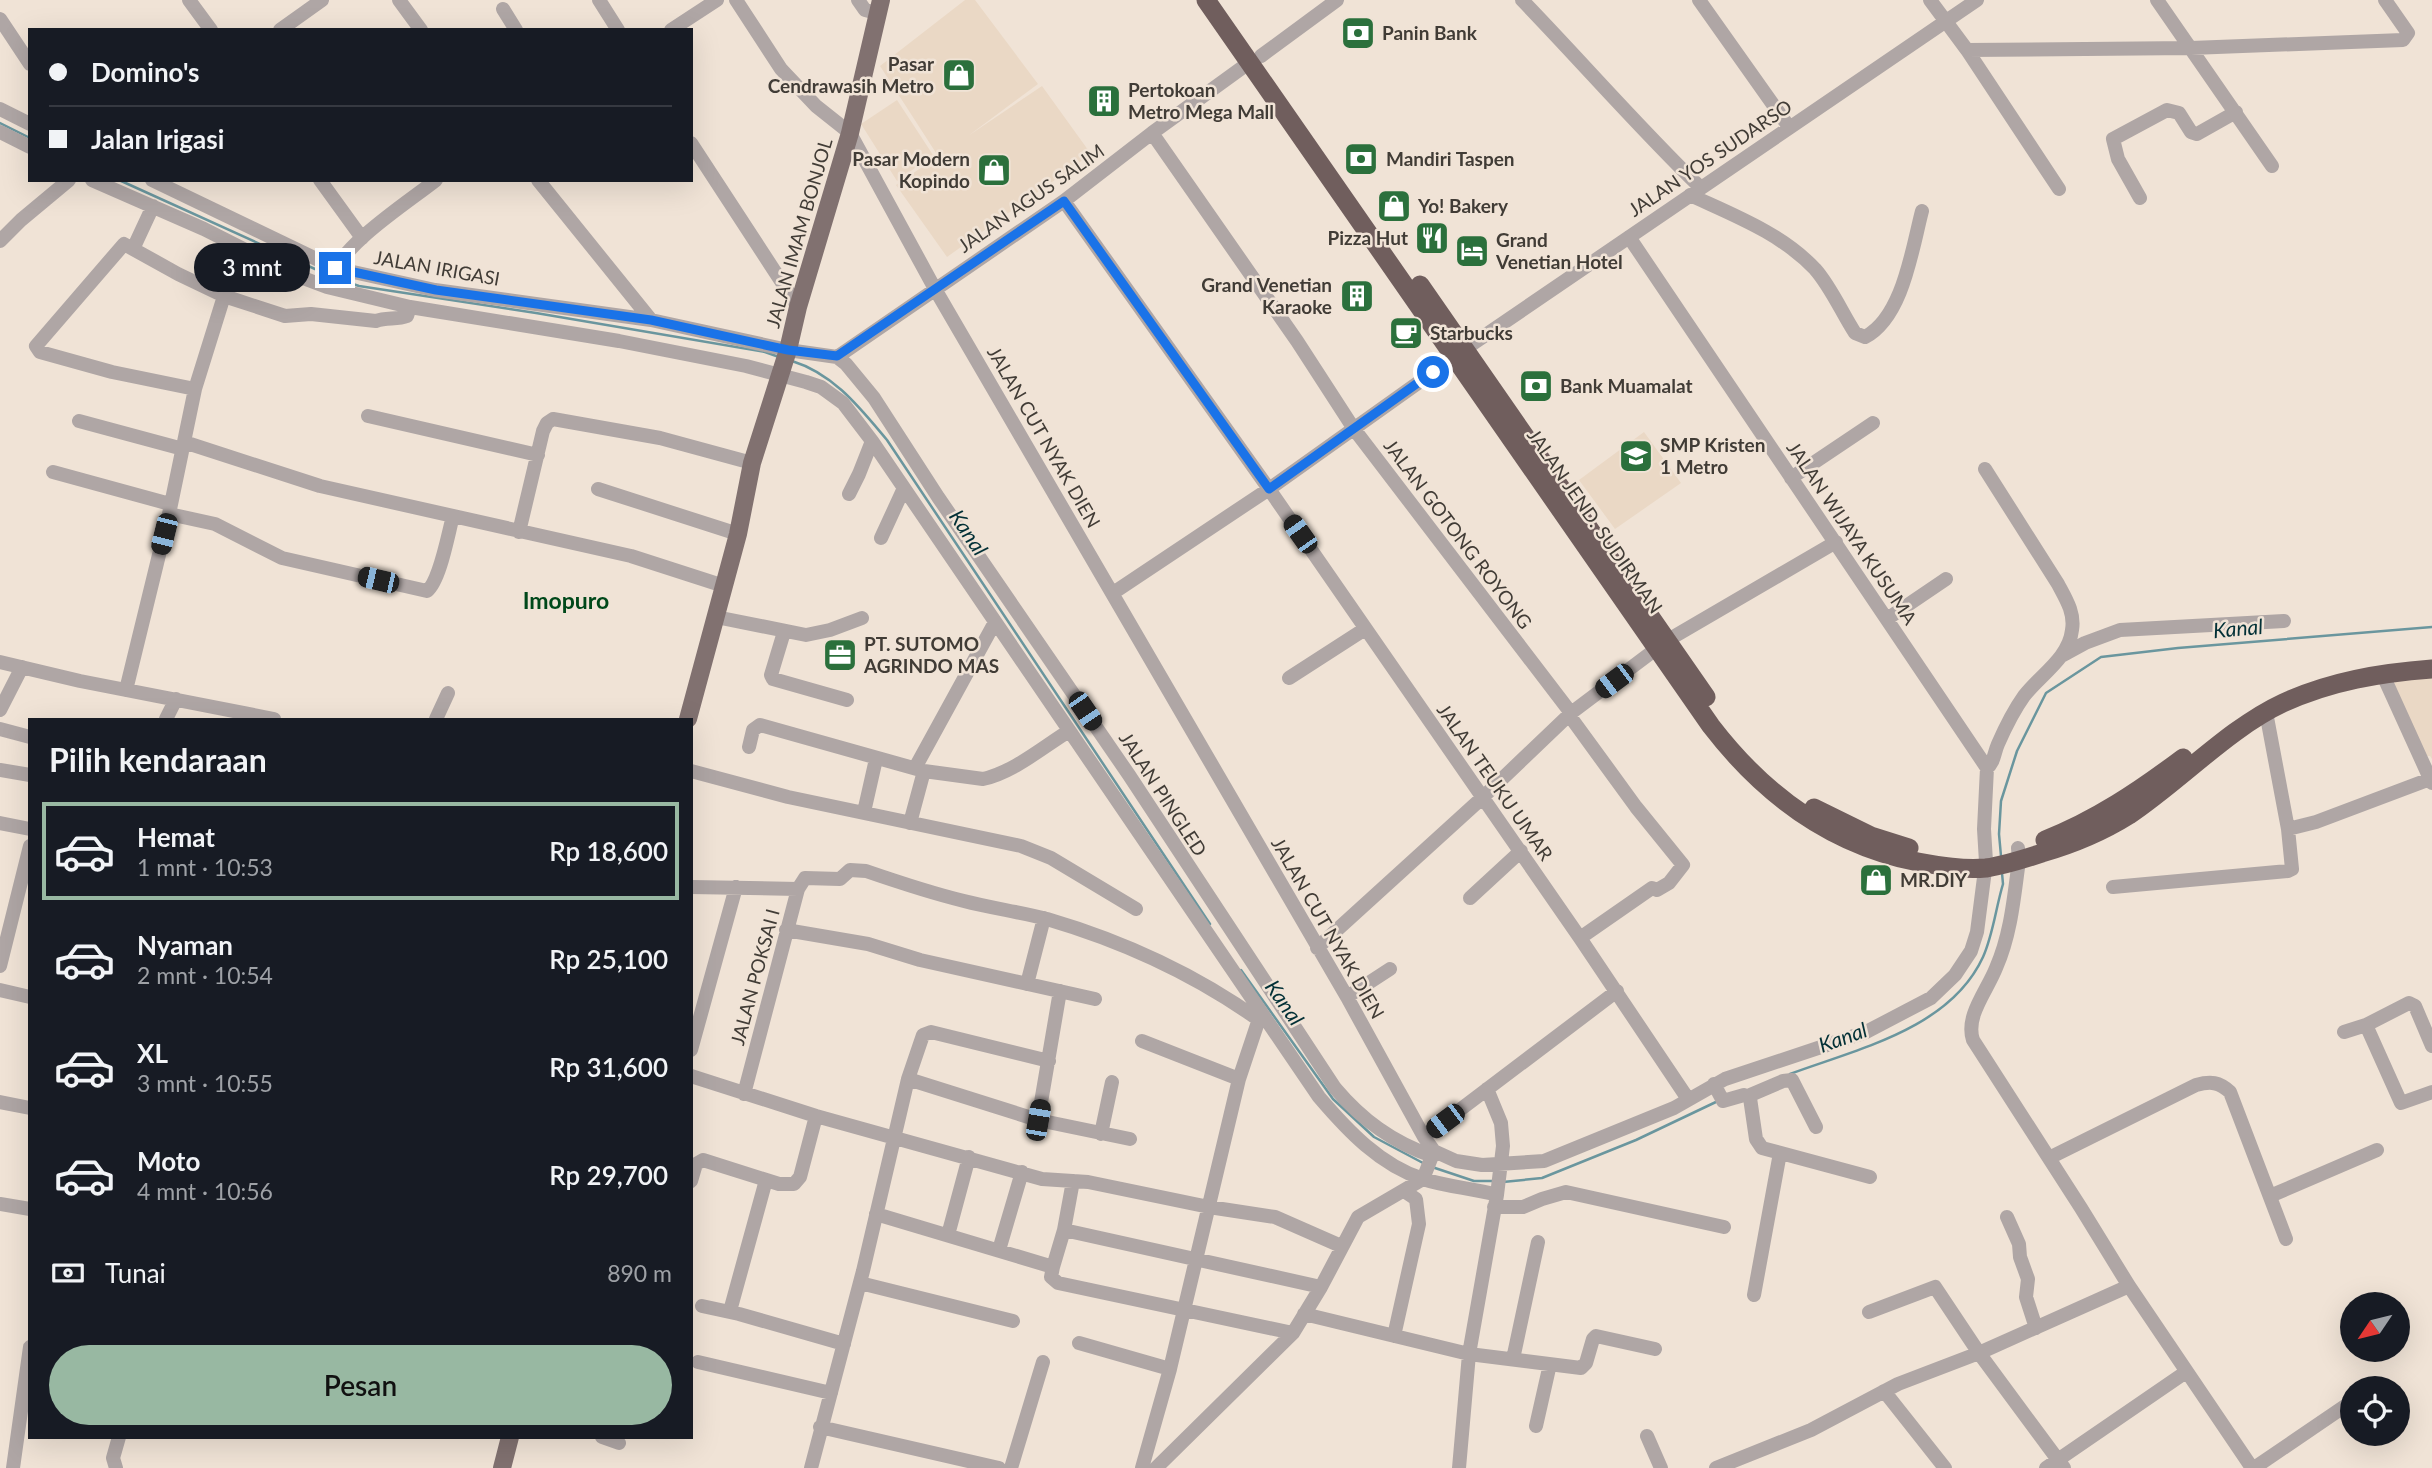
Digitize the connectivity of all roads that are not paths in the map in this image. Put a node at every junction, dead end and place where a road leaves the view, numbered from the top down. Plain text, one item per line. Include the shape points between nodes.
1 (189, 0) edge
2 (322, 0) edge
3 (399, 0) edge
4 (599, 0) edge
5 (717, 0) edge
6 (736, 0) edge
7 (858, 0) edge
8 (1206, 0) edge
9 (1221, 0) edge
10 (1522, 0) edge
11 (1699, 0) edge
12 (1930, 0) edge
13 (1977, 0) edge
14 (2157, 0) edge
15 (2385, 0) edge
16 (1333, 1) edge
17 (879, 7) edge
18 (503, 9) dead end
19 (0, 19) edge
20 (1946, 21) junction
21 (210, 28) edge
22 (283, 28) edge
23 (420, 28) edge
24 (515, 28) edge
25 (617, 28) edge
26 (674, 28) edge
27 (2191, 48) junction
28 (1967, 50) junction
29 (1256, 59) junction
30 (28, 61) edge
31 (0, 109) edge
32 (2236, 112) junction
33 (28, 123) edge
34 (1789, 127) junction
35 (0, 132) edge
36 (850, 133) junction
37 (1152, 133) junction
38 (28, 146) edge
39 (693, 146) edge
40 (2272, 166) dead end
41 (67, 182) edge
42 (97, 182) edge
43 (156, 182) edge
44 (321, 182) edge
45 (433, 182) edge
46 (540, 182) edge
47 (2059, 189) dead end
48 (1695, 191) junction
49 (2140, 198) dead end
50 (1064, 201) junction
51 (153, 206) junction
52 (1922, 211) dead end
53 (1629, 237) junction
54 (362, 239) junction
55 (0, 242) edge
56 (133, 249) junction
57 (335, 269) junction
58 (327, 287) junction
59 (935, 289) junction
60 (224, 296) junction
61 (410, 307) junction
62 (798, 307) junction
63 (651, 320) junction
64 (788, 350) junction
65 (1459, 353) junction
66 (837, 356) junction
67 (781, 373) junction
68 (195, 389) junction
69 (368, 416) dead end
70 (79, 421) dead end
71 (1873, 423) dead end
72 (1354, 429) junction
73 (872, 441) junction
74 (184, 446) junction
75 (538, 455) junction
76 (752, 463) junction
77 (1985, 469) dead end
78 (53, 472) dead end
79 (1791, 478) junction
80 (904, 488) junction
81 (598, 489) dead end
82 (1269, 489) junction
83 (849, 494) dead end
84 (169, 509) junction
85 (453, 516) junction
86 (519, 532) junction
87 (738, 534) junction
88 (881, 538) dead end
89 (1836, 542) junction
90 (1946, 579) dead end
91 (724, 586) junction
92 (1113, 593) junction
93 (716, 617) junction
94 (862, 618) dead end
95 (1887, 619) junction
96 (2284, 621) dead end
97 (995, 622) junction
98 (1365, 629) junction
99 (784, 632) junction
100 (1662, 644) junction
101 (2062, 656) junction
102 (2432, 658) edge
103 (0, 662) edge
104 (22, 667) junction
105 (2432, 669) edge
106 (2382, 673) junction
107 (1289, 678) dead end
108 (126, 690) junction
109 (2295, 691) junction
110 (448, 693) dead end
111 (176, 699) junction
112 (847, 700) dead end
113 (0, 710) edge
114 (2266, 712) junction
115 (1570, 714) junction
116 (251, 717) edge
117 (166, 718) edge
118 (436, 718) edge
119 (688, 718) edge
120 (0, 729) edge
121 (1069, 731) junction
122 (28, 736) edge
123 (749, 747) dead end
124 (876, 759) junction
125 (1987, 768) junction
126 (919, 769) junction
127 (0, 770) edge
128 (693, 772) edge
129 (28, 775) edge
130 (2431, 781) edge
131 (1482, 798) junction
132 (864, 812) junction
133 (0, 822) edge
134 (910, 823) junction
135 (28, 829) edge
136 (2288, 829) junction
137 (1521, 851) junction
138 (28, 854) edge
139 (2002, 858) junction
140 (693, 887) edge
141 (736, 887) junction
142 (2113, 887) dead end
143 (798, 889) junction
144 (1470, 898) dead end
145 (1136, 909) dead end
146 (1044, 918) junction
147 (786, 930) junction
148 (1580, 938) junction
149 (1317, 948) junction
150 (0, 966) edge
151 (1390, 969) dead end
152 (1027, 984) junction
153 (0, 990) edge
154 (1060, 991) junction
155 (1616, 991) junction
156 (28, 997) edge
157 (1347, 998) junction
158 (1094, 999) dead end
159 (1260, 1016) junction
160 (2366, 1025) junction
161 (2344, 1032) dead end
162 (1142, 1041) dead end
163 (693, 1043) edge
164 (2432, 1046) edge
165 (1049, 1061) junction
166 (693, 1077) edge
167 (908, 1079) junction
168 (1239, 1079) junction
169 (1112, 1082) dead end
170 (1714, 1085) junction
171 (1487, 1089) junction
172 (2432, 1091) edge
173 (744, 1094) junction
174 (1748, 1096) junction
175 (1688, 1099) junction
176 (0, 1102) edge
177 (28, 1108) edge
178 (816, 1116) junction
179 (1038, 1120) junction
180 (1816, 1127) dead end
181 (1101, 1133) junction
182 (1424, 1137) junction
183 (895, 1138) junction
184 (1130, 1139) dead end
185 (2377, 1150) dead end
186 (1780, 1153) junction
187 (1432, 1156) junction
188 (969, 1157) junction
189 (2049, 1158) junction
190 (1022, 1172) junction
191 (693, 1174) edge
192 (1870, 1177) dead end
193 (1424, 1178) junction
194 (766, 1180) junction
195 (1073, 1181) junction
196 (1498, 1185) junction
197 (1404, 1191) junction
198 (2270, 1196) junction
199 (0, 1204) edge
200 (1209, 1207) junction
201 (28, 1209) edge
202 (876, 1214) junction
203 (2007, 1217) dead end
204 (1724, 1227) dead end
205 (1064, 1230) junction
206 (948, 1235) junction
207 (2286, 1239) dead end
208 (1538, 1242) dead end
209 (1341, 1246) junction
210 (999, 1250) junction
211 (1197, 1258) junction
212 (1054, 1267) junction
213 (860, 1283) junction
214 (2129, 1286) junction
215 (1321, 1287) junction
216 (1754, 1295) dead end
217 (702, 1306) dead end
218 (1183, 1309) junction
219 (730, 1311) junction
220 (1869, 1312) dead end
221 (1304, 1314) junction
222 (1013, 1321) dead end
223 (2036, 1328) junction
224 (1293, 1333) junction
225 (1394, 1336) junction
226 (844, 1343) junction
227 (1079, 1343) dead end
228 (1655, 1349) dead end
229 (1979, 1353) junction
230 (1469, 1354) junction
231 (1513, 1359) junction
232 (28, 1361) edge
233 (698, 1362) dead end
234 (1043, 1363) dead end
235 (1550, 1364) junction
236 (1170, 1369) junction
237 (2186, 1371) junction
238 (1884, 1391) junction
239 (831, 1393) junction
240 (2340, 1409) edge
241 (1536, 1426) dead end
242 (820, 1427) junction
243 (1647, 1436) dead end
244 (118, 1439) edge
245 (509, 1439) edge
246 (607, 1439) edge
247 (619, 1444) dead end
248 (2056, 1466) edge
249 (13, 1468) edge
250 (116, 1468) edge
251 (502, 1468) edge
252 (811, 1468) edge
253 (999, 1468) edge
254 (1011, 1468) edge
255 (1142, 1468) edge
256 (1156, 1468) edge
257 (1459, 1468) edge
258 (1661, 1468) edge
259 (1716, 1468) edge
260 (1945, 1468) edge
261 (2253, 1468) edge

1 - 21 street
2 - 22 street
3 - 23 street
4 - 25 street
5 - 26 street
6 - 36 street via 781,69
7 - 17 street via 865,10
8 - 29 highway, JALAN JEND. SUDIRMAN
9 - 29 highway, JALAN JEND. SUDIRMAN
10 - 48 street via 1585,64
11 - 34 street
12 - 20 street
13 - 20 street, JALAN YOS SUDARSO
14 - 27 street
15 - 27 street via 2408,33 2403,40
16 - 29 street, JALAN AGUS SALIM
17 - 36 main road, JALAN IMAM BONJOL
18 - 24 street
19 - 30 street
20 - 28 street
20 - 34 street, JALAN YOS SUDARSO
27 - 28 street
27 - 32 street
28 - 47 street
29 - 37 street, JALAN AGUS SALIM
29 - 65 highway, JALAN JEND. SUDIRMAN
31 - 33 street
32 - 40 street
32 - 49 street via 2197,134 2179,113 2167,110 2113,139 2118,159
34 - 48 street, JALAN YOS SUDARSO
35 - 38 street
36 - 59 street, JALAN CUT NYAK DIEN
36 - 62 main road, JALAN IMAM BONJOL
37 - 50 street, JALAN AGUS SALIM
37 - 72 street, JALAN GOTONG ROYONG
39 - 62 street
41 - 55 street
42 - 51 street
43 - 57 street, JALAN IRIGASI
44 - 54 street
45 - 54 street
46 - 63 street
48 - 52 street via 1777,238 1802,258 1816,271 1860,337 1869,335 1885,317 1902,288
48 - 53 street, JALAN YOS SUDARSO
50 - 59 street, JALAN AGUS SALIM
50 - 82 street, JALAN TEUKU UMAR
51 - 56 street
51 - 58 street
53 - 65 street, JALAN YOS SUDARSO
53 - 79 street, JALAN WIJAYA KUSUMA
54 - 57 street
56 - 60 street
56 - 68 street via 121,246 37,350
57 - 58 street
57 - 63 street, JALAN IRIGASI via 436,290
58 - 61 street
59 - 66 street, JALAN AGUS SALIM
59 - 92 street, JALAN CUT NYAK DIEN
60 - 61 street via 285,316 404,318
60 - 68 street
61 - 67 street
62 - 64 main road, JALAN IMAM BONJOL
63 - 64 street, JALAN IRIGASI
64 - 66 street
64 - 67 main road, JALAN IMAM BONJOL
65 - 72 street, JALAN YOS SUDARSO
65 - 100 highway, JALAN JEND. SUDIRMAN
66 - 187 street, JALAN PINGLED via 874,398 1335,1088 1377,1130
67 - 73 street via 821,387 842,403
67 - 76 main road, JALAN IMAM BONJOL
68 - 74 street
69 - 75 street
70 - 74 street
71 - 79 street
72 - 82 street, JALAN YOS SUDARSO
72 - 115 street, JALAN GOTONG ROYONG
73 - 80 street
73 - 83 street
74 - 84 street
74 - 85 street via 320,486
75 - 76 street via 546,425 556,418 660,438
75 - 86 street
76 - 87 main road, JALAN IMAM BONJOL
77 - 101 street via 2068,601 2072,631
78 - 84 street
79 - 89 street, JALAN WIJAYA KUSUMA
80 - 88 street
80 - 97 street
81 - 87 street
82 - 92 street, JALAN YOS SUDARSO
82 - 98 street, JALAN TEUKU UMAR
84 - 85 street via 215,524 282,558 424,591 432,586
84 - 108 street
85 - 86 street
86 - 91 street via 631,556
87 - 91 main road, JALAN IMAM BONJOL
89 - 95 street, JALAN WIJAYA KUSUMA
89 - 100 street
90 - 95 street
91 - 93 main road, JALAN IMAM BONJOL
92 - 149 street, JALAN CUT NYAK DIEN
93 - 99 street
93 - 119 main road, JALAN IMAM BONJOL
94 - 99 street via 818,633
95 - 125 street, JALAN WIJAYA KUSUMA
96 - 101 street via 2120,630
97 - 121 street
97 - 126 street
98 - 107 street
98 - 131 street, JALAN TEUKU UMAR
99 - 112 street via 774,680
100 - 115 street
100 - 139 highway, JALAN JEND. SUDIRMAN via 1735,738 1810,806 1898,845
101 - 125 street via 2024,696
102 - 109 highway via 2321,675
103 - 104 street
104 - 108 street
104 - 113 street
105 - 106 highway
106 - 109 highway
106 - 130 street
108 - 111 street
109 - 114 highway
109 - 139 highway via 2260,702 2096,817
110 - 118 street
111 - 116 street
111 - 117 street
114 - 136 street
114 - 139 highway via 2127,816 2078,842
115 - 131 street
115 - 148 street, JALAN GOTONG ROYONG via 1683,865 1668,883 1652,888
120 - 122 street
121 - 126 street via 992,777
121 - 159 street
123 - 124 street via 752,730 760,725
124 - 126 street
124 - 132 street
125 - 139 street via 1983,829
126 - 134 street
127 - 129 street
128 - 132 street
130 - 136 street
131 - 137 street, JALAN TEUKU UMAR
131 - 149 street
132 - 134 street
133 - 135 street
134 - 145 street via 1041,853
136 - 142 street via 2290,871
137 - 144 street
137 - 148 street, JALAN TEUKU UMAR
138 - 150 street
139 - 170 street via 1970,951 1955,975 1931,998 1857,1036
139 - 189 street via 2006,939 1970,1024 1978,1049
140 - 141 street, JALAN POKSAI I
141 - 143 street, JALAN POKSAI I
141 - 163 street
143 - 146 street via 805,878 840,879 858,869 961,900
143 - 147 street, JALAN POKSAI I
146 - 152 street
146 - 159 street via 1124,946
147 - 152 street via 868,944
147 - 173 street, JALAN POKSAI I
148 - 155 street, JALAN TEUKU UMAR
149 - 157 street, JALAN CUT NYAK DIEN
151 - 157 street
152 - 154 street
153 - 156 street
154 - 158 street
154 - 165 street
155 - 171 street
155 - 175 street, JALAN TEUKU UMAR
157 - 182 street, JALAN CUT NYAK DIEN
159 - 168 street
159 - 193 street via 1338,1119 1379,1157
160 - 161 street
160 - 164 street via 2413,1004
160 - 172 street via 2400,1101 2405,1104
162 - 168 street
165 - 167 street via 929,1031 923,1035
165 - 179 street
166 - 173 street
167 - 179 street
167 - 183 street
168 - 200 street
169 - 181 street
170 - 174 street via 1723,1100
170 - 175 street
171 - 182 street
171 - 196 street via 1501,1123
173 - 178 street
174 - 180 street via 1791,1080
174 - 186 street via 1759,1146
175 - 196 street
176 - 177 street
178 - 183 street
178 - 194 street via 797,1182 789,1185
179 - 181 street
181 - 184 street
182 - 187 street, JALAN CUT NYAK DIEN
183 - 188 street
183 - 202 street
185 - 198 street
186 - 192 street
186 - 216 street
187 - 193 street
187 - 196 street via 1482,1165
188 - 190 street
188 - 206 street
189 - 198 street via 2196,1085 2213,1082 2230,1092
189 - 214 street
190 - 195 street via 1056,1182
190 - 210 street
191 - 194 street via 703,1160
193 - 196 street
193 - 197 street
194 - 219 street
195 - 200 street
195 - 205 street
196 - 204 street via 1523,1207 1566,1192
196 - 230 street
197 - 209 street via 1358,1217
197 - 225 street via 1416,1199 1419,1224
198 - 207 street
199 - 201 street
200 - 209 street via 1275,1217
200 - 211 street
202 - 206 street
202 - 213 street
203 - 223 street via 2019,1244 2028,1279 2026,1297
205 - 211 street
205 - 212 street
206 - 210 street
208 - 231 street
209 - 215 street
210 - 212 street
211 - 215 street
211 - 218 street
212 - 218 street via 1051,1277 1058,1283
213 - 222 street
213 - 226 street
214 - 223 street
214 - 237 street
215 - 221 street
217 - 219 street
218 - 224 street
218 - 236 street
219 - 226 street
220 - 229 street via 1935,1287
221 - 224 street
221 - 225 street
223 - 229 street
224 - 256 street
225 - 230 street
226 - 239 street
227 - 236 street
228 - 235 street via 1598,1336 1583,1367
229 - 238 street
229 - 248 street
230 - 231 street
230 - 257 street
231 - 235 street
232 - 249 street
233 - 239 street
234 - 254 street
235 - 241 street
236 - 255 street
237 - 248 street
237 - 261 street
238 - 259 street via 1811,1430
238 - 260 street
239 - 242 street
240 - 261 street
242 - 252 street
242 - 253 street
243 - 258 street
244 - 250 street via 113,1458
245 - 251 main road
246 - 247 street

